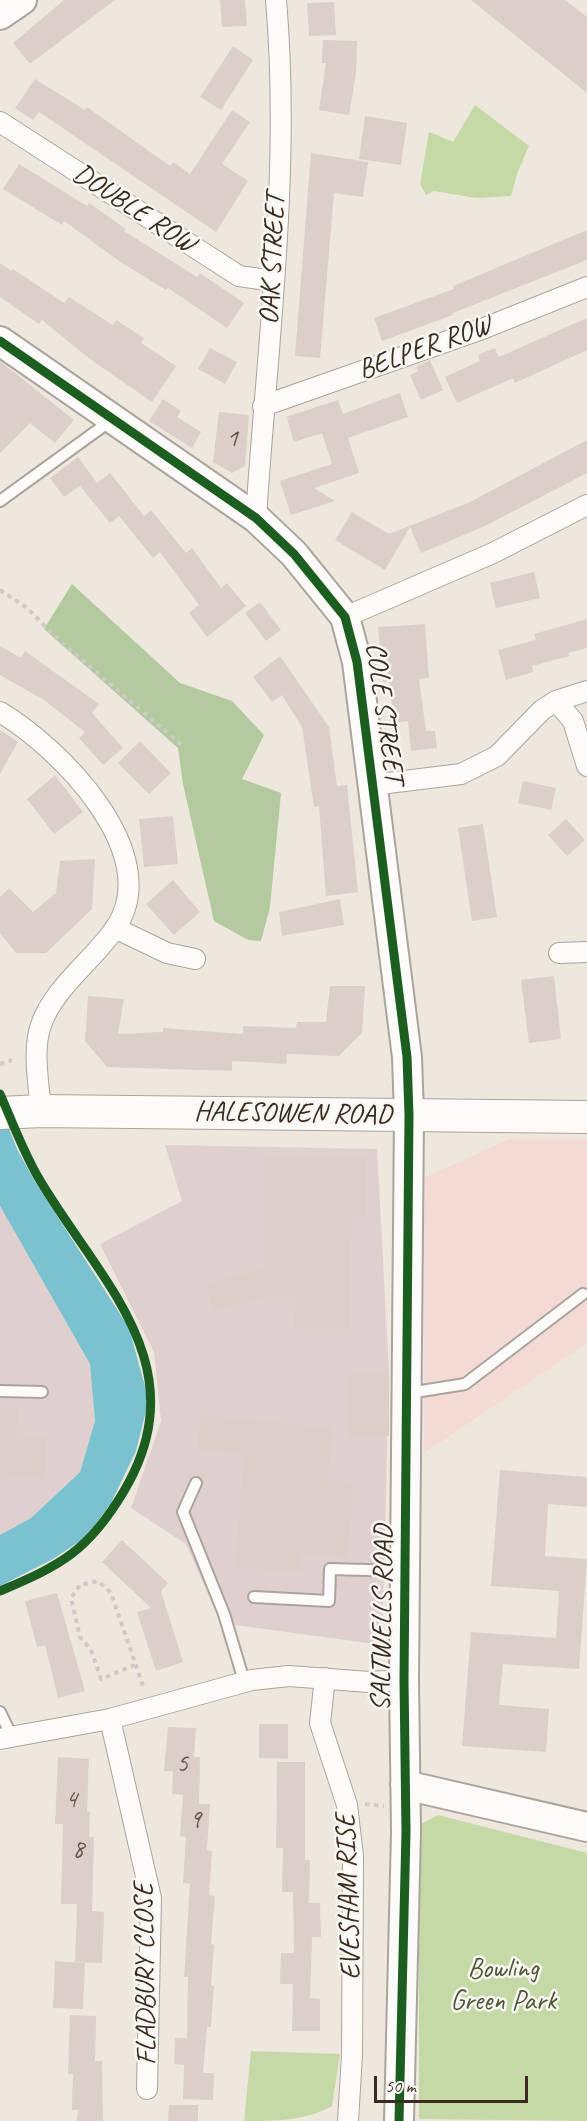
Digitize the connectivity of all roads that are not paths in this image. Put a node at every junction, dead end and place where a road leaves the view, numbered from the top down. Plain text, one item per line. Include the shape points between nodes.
1 (22, 0) edge
2 (276, 0) edge
3 (0, 15) edge
4 (0, 122) edge
5 (274, 281) junction
6 (587, 287) edge
7 (0, 341) edge
8 (263, 406) junction
9 (113, 419) junction
10 (0, 501) edge
11 (587, 505) edge
12 (256, 518) junction
13 (345, 618) junction
14 (587, 691) edge
15 (556, 701) junction
16 (0, 712) edge
17 (587, 766) edge
18 (372, 785) junction
19 (115, 928) junction
20 (587, 952) edge
21 (559, 954) dead end
22 (195, 959) dead end
23 (21, 1112) edge
24 (409, 1114) junction
25 (587, 1118) edge
26 (583, 1294) dead end
27 (0, 1391) edge
28 (42, 1392) dead end
29 (408, 1393) junction
30 (196, 1483) dead end
31 (406, 1572) junction
32 (254, 1597) dead end
33 (325, 1678) junction
34 (404, 1680) junction
35 (244, 1681) junction
36 (0, 1712) edge
37 (111, 1719) junction
38 (6, 1738) edge
39 (405, 1796) junction
40 (587, 1827) edge
41 (147, 2090) dead end
42 (348, 2121) edge
43 (399, 2121) edge

1 - 3 street
2 - 5 street, OAK STREET via 281,62
4 - 5 street, DOUBLE ROW via 239,276
5 - 8 street, OAK STREET
6 - 8 street, BELPER ROW via 482,329
7 - 9 street, COLE STREET
8 - 12 street, OAK STREET
9 - 10 lane
9 - 12 street, COLE STREET
11 - 13 street via 493,553
12 - 13 street, COLE STREET via 294,554
13 - 18 street, COLE STREET via 357,662
14 - 15 street
15 - 17 street via 573,721
15 - 18 street via 497,756 461,774
16 - 19 street via 63,761 109,823 128,876 126,908
18 - 24 street, COLE STREET via 407,1057
19 - 22 street via 167,953
19 - 23 street via 49,1007 40,1026 38,1056
20 - 21 street
23 - 24 main road, HALESOWEN ROAD
24 - 25 main road, HALESOWEN ROAD
24 - 29 street, SALTWELLS ROAD
26 - 29 lane via 465,1384
27 - 28 lane
29 - 31 street, SALTWELLS ROAD
30 - 35 lane via 183,1512 224,1614
31 - 32 lane via 330,1569 328,1601
31 - 34 street, SALTWELLS ROAD
33 - 34 street
33 - 35 street via 289,1676
33 - 42 street, EVESHAM RISE via 320,1723 346,1802 353,1856
34 - 39 street, SALTWELLS ROAD
35 - 37 street
36 - 38 lane
37 - 38 street
37 - 41 street, FLADBURY CLOSE via 152,1898
39 - 40 street
39 - 43 street, SALTWELLS ROAD

